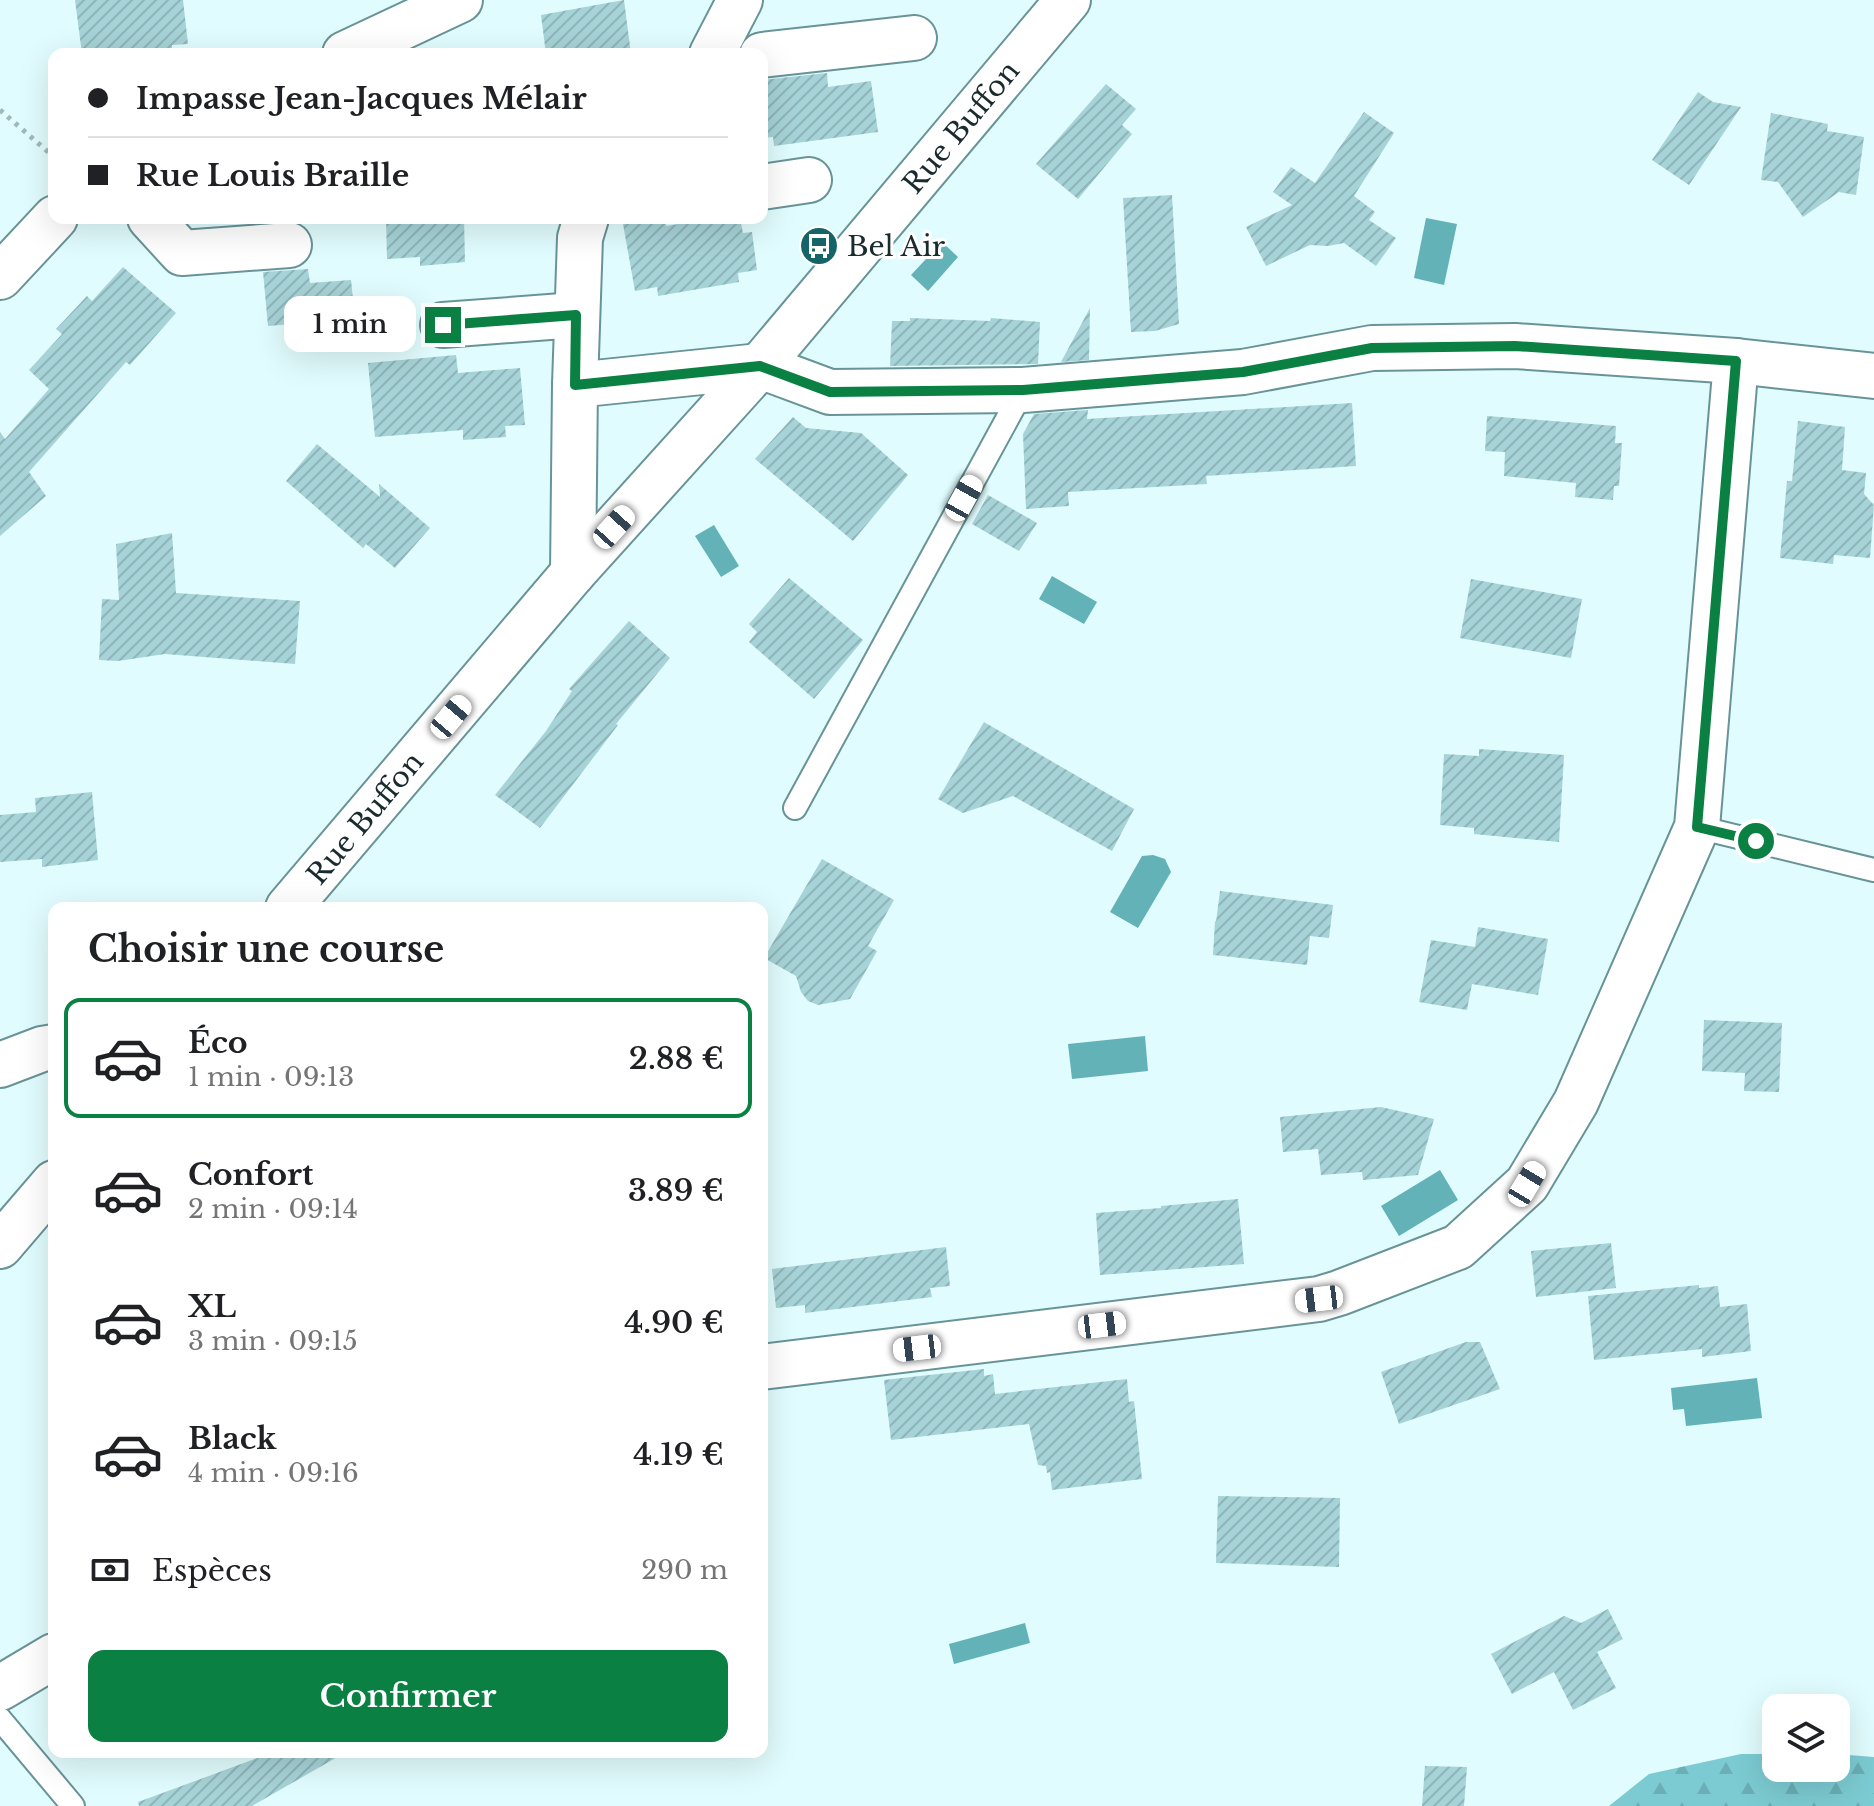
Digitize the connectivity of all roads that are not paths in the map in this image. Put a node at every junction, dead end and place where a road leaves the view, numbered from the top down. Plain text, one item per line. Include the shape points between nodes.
1 (460, 0) edge
2 (740, 0) edge
3 (1068, 0) edge
4 (914, 38) dead end
5 (358, 48) edge
6 (715, 48) edge
7 (768, 54) edge
8 (809, 180) dead end
9 (768, 186) edge
10 (49, 224) edge
11 (155, 224) edge
12 (584, 224) edge
13 (289, 245) dead end
14 (0, 277) edge
15 (576, 315) junction
16 (443, 325) dead end
17 (1736, 361) junction
18 (760, 366) junction
19 (1874, 376) edge
20 (575, 385) junction
21 (1023, 390) junction
22 (573, 573) junction
23 (795, 808) dead end
24 (1697, 827) junction
25 (1874, 870) edge
26 (293, 902) edge
27 (48, 1048) edge
28 (0, 1065) edge
29 (48, 1190) edge
30 (0, 1246) edge
31 (768, 1366) edge
32 (48, 1660) edge
33 (0, 1688) edge
34 (0, 1719) edge
35 (73, 1806) edge

1 - 5 street
2 - 6 street
3 - 18 street, Rue Buffon
4 - 7 street
8 - 9 street
10 - 14 street
11 - 13 street via 182,253
12 - 15 street
15 - 16 street
15 - 20 street
17 - 19 street
17 - 21 street via 1515,346 1372,348 1243,372
17 - 24 street
18 - 20 street
18 - 21 street via 830,392
18 - 22 street, Rue Buffon
20 - 22 street
21 - 23 lane
22 - 26 street, Rue Buffon
24 - 25 lane
24 - 31 street via 1576,1102 1527,1184 1458,1247 1319,1299
27 - 28 street
29 - 30 street
32 - 33 street
34 - 35 lane

